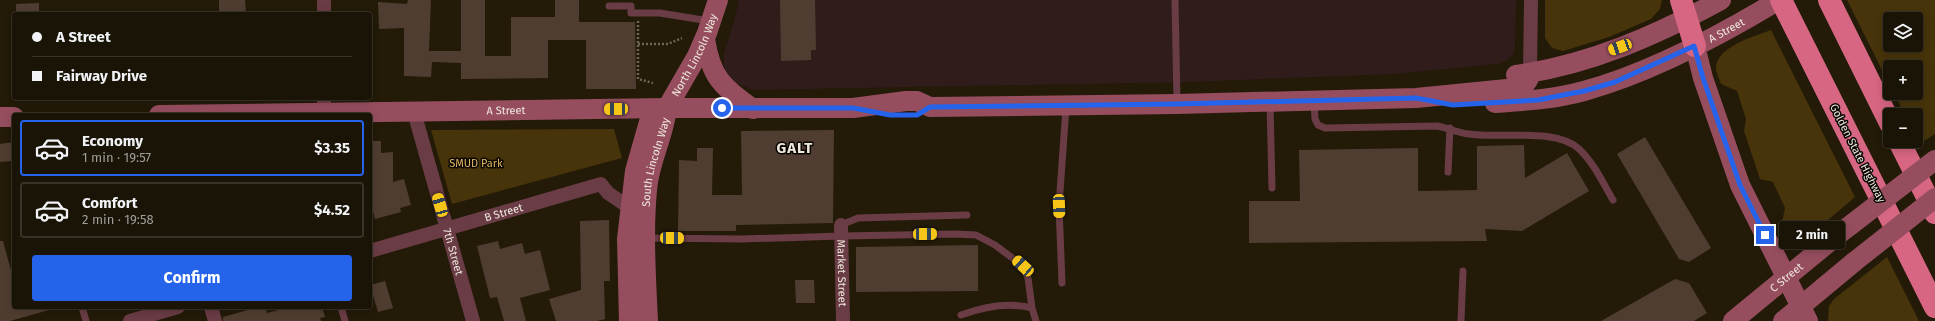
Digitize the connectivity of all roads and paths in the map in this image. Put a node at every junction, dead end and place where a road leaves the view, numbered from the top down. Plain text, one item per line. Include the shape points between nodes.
1 (324, 0) edge
2 (718, 0) edge
3 (1175, 0) edge
4 (1531, 0) edge
5 (1721, 0) edge
6 (1780, 0) edge
7 (1829, 0) edge
8 (609, 6) dead end
9 (1684, 9) edge
10 (324, 12) edge
11 (638, 21) dead end
12 (708, 30) junction
13 (682, 38) dead end
14 (638, 44) junction
15 (1694, 46) junction
16 (1530, 73) junction
17 (653, 83) dead end
18 (1416, 98) junction
19 (1270, 101) junction
20 (1314, 101) junction
21 (1177, 104) junction
22 (324, 106) edge
23 (1067, 106) junction
24 (667, 108) junction
25 (753, 109) junction
26 (1883, 109) edge
27 (414, 112) junction
28 (290, 113) edge
29 (0, 117) edge
30 (12, 117) edge
31 (1450, 128) junction
32 (1902, 148) edge
33 (1935, 160) edge
34 (1448, 172) dead end
35 (1272, 188) dead end
36 (1935, 198) edge
37 (1613, 200) dead end
38 (630, 208) junction
39 (1935, 213) edge
40 (967, 216) dead end
41 (447, 228) junction
42 (841, 230) junction
43 (646, 238) junction
44 (372, 250) edge
45 (1463, 271) dead end
46 (1786, 279) junction
47 (1062, 283) dead end
48 (1935, 307) edge
49 (1032, 308) junction
50 (83, 309) edge
51 (171, 309) edge
52 (212, 309) edge
53 (342, 309) edge
54 (1804, 314) edge
55 (961, 315) dead end
56 (86, 321) edge
57 (130, 321) edge
58 (215, 321) edge
59 (345, 321) edge
60 (474, 321) edge
61 (629, 321) edge
62 (648, 321) edge
63 (843, 321) edge
64 (1036, 321) edge
65 (1461, 321) edge
66 (1733, 321) edge
67 (1784, 321) edge

1 - 10 street
2 - 12 main road, North Lincoln Way
3 - 21 lane
4 - 16 street
5 - 9 main road, A Street
6 - 15 main road, A Street
6 - 48 highway, Golden State Highway
7 - 26 highway
8 - 12 lane via 631,6 631,13 660,13
9 - 15 highway
9 - 16 main road, A Street via 1650,36 1597,56
11 - 14 path
12 - 24 main road, North Lincoln Way
12 - 25 main road via 708,59 720,83
13 - 14 path via 668,44
14 - 17 path via 638,79
15 - 18 main road, A Street via 1615,82 1538,100 1453,105
15 - 46 main road via 1740,185
16 - 18 main road, A Street via 1452,84
18 - 20 main road, A Street
19 - 20 main road, A Street
19 - 21 main road, A Street
19 - 35 lane
20 - 31 lane via 1315,119 1318,125 1325,128
21 - 23 main road, A Street
22 - 27 main road, A Street
22 - 28 main road, A Street
23 - 25 main road, A Street via 930,107 917,102 892,102 853,108
23 - 47 lane via 1059,206
24 - 25 main road, A Street
24 - 27 main road, A Street
24 - 38 main road, South Lincoln Way via 649,122 635,171
24 - 43 main road, South Lincoln Way via 665,125 647,189
27 - 41 street, 7th Street
29 - 30 main road
31 - 34 lane
31 - 37 lane via 1470,135 1544,137 1566,141 1579,149
32 - 39 highway
33 - 46 main road, C Street, bridge via 1839,234
36 - 54 main road, bridge via 1854,262
38 - 41 street, B Street via 608,193 601,184
38 - 61 main road, South Lincoln Way via 627,261
40 - 42 lane via 858,218
41 - 44 street, B Street
41 - 60 street, 7th Street
42 - 43 lane via 743,240
42 - 49 lane via 976,235 995,245 1023,266 1028,278
42 - 63 street, Market Street
43 - 62 main road, South Lincoln Way
45 - 65 lane
46 - 54 main road
46 - 66 main road, C Street
49 - 55 lane via 1018,304 976,309
49 - 64 lane
50 - 56 lane
51 - 57 street
52 - 58 street
53 - 59 lane
54 - 67 main road

